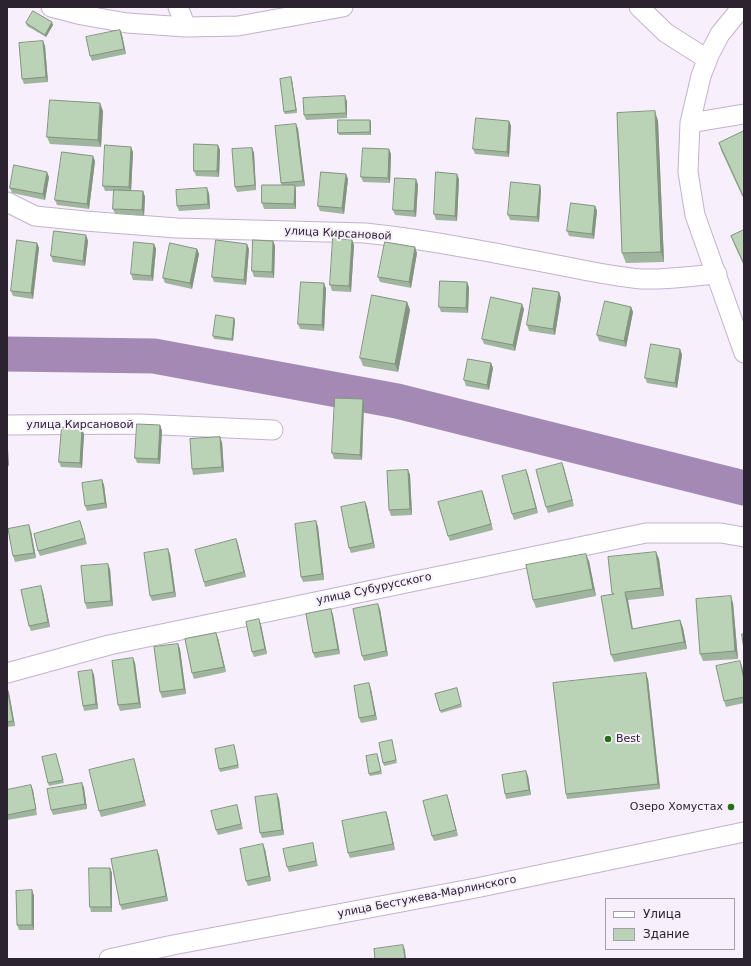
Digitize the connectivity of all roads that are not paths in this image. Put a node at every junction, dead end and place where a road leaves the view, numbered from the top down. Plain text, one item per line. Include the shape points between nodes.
1 (51, 7) edge
2 (178, 7) edge
3 (343, 7) edge
4 (639, 7) edge
5 (742, 7) edge
6 (186, 27) junction
7 (707, 59) junction
8 (744, 114) edge
9 (690, 123) junction
10 (7, 202) edge
11 (717, 274) junction
12 (744, 353) edge
13 (7, 425) edge
14 (273, 430) dead end
15 (744, 537) edge
16 (7, 673) edge
17 (744, 832) edge
18 (110, 959) edge

1 - 6 street via 127,23
2 - 6 street
3 - 6 street via 238,26
4 - 7 street via 666,33
5 - 7 street via 720,34
7 - 9 street
8 - 9 street
9 - 11 street via 688,172 696,215
10 - 11 street, улица Кирсановой via 35,216 86,221 176,228 365,233 642,279
11 - 12 street
13 - 14 street, улица Кирсановой via 139,424
15 - 16 street, улица Субурусского via 721,533 646,533 109,645
17 - 18 street, улица Бестужева-Марлинского via 476,888

